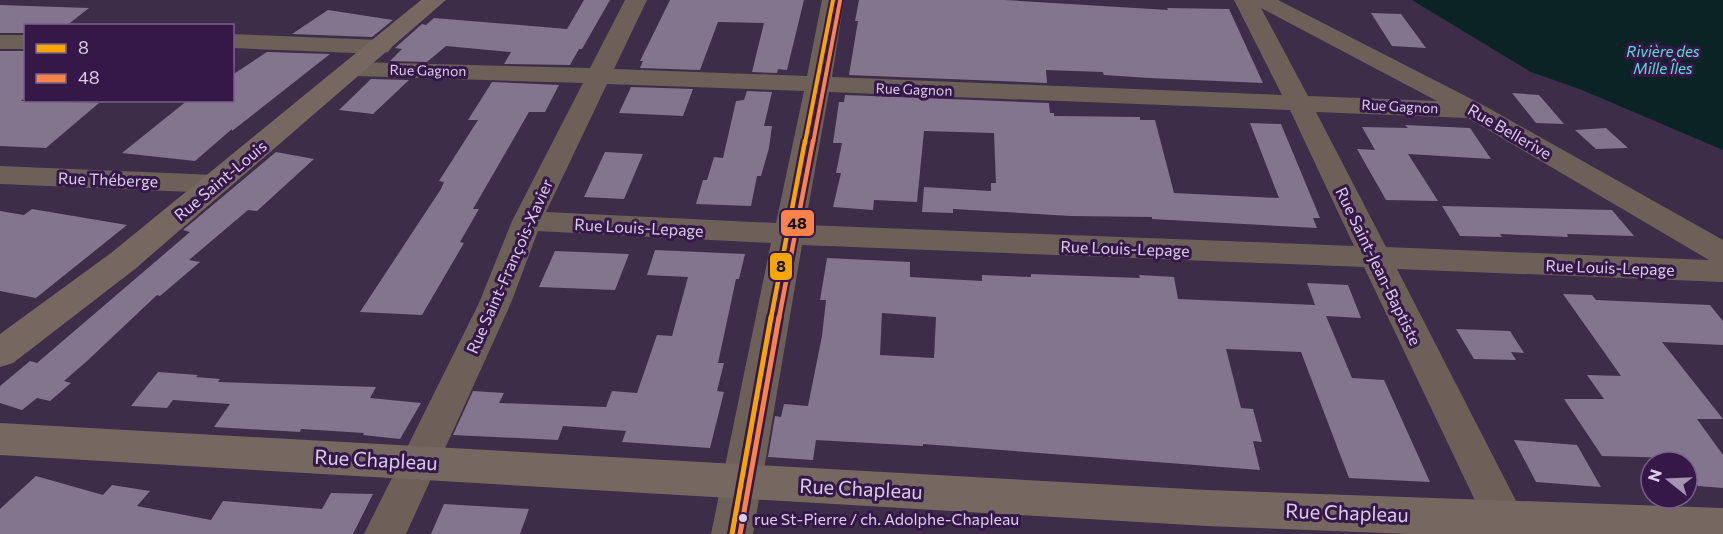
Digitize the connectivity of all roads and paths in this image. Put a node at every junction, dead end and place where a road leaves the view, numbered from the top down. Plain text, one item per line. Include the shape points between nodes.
1 (435, 0) edge
2 (636, 0) edge
3 (833, 0) edge
4 (1245, 0) edge
5 (1261, 0) edge
6 (234, 41) edge
7 (0, 42) edge
8 (24, 42) edge
9 (380, 47) junction
10 (354, 69) junction
11 (597, 76) junction
12 (819, 85) junction
13 (1299, 103) junction
14 (1474, 110) junction
15 (0, 175) edge
16 (216, 184) junction
17 (527, 221) junction
18 (788, 234) junction
19 (1723, 254) edge
20 (1375, 257) junction
21 (1723, 271) edge
22 (0, 353) edge
23 (0, 439) edge
24 (419, 461) junction
25 (740, 481) junction
26 (1508, 525) edge
27 (1723, 526) edge
28 (384, 534) edge
29 (732, 534) edge

1 - 9 main road, Rue Saint-Louis
2 - 11 street, Rue Saint-François-Xavier
3 - 12 street
4 - 13 street, Rue Saint-Jean-Baptiste
5 - 14 street, Rue Bellerive
6 - 9 street, Rue Gagnon
7 - 8 street
9 - 10 main road, Rue Saint-Louis
10 - 11 street, Rue Gagnon
10 - 16 main road, Rue Saint-Louis
11 - 12 street, Rue Gagnon
11 - 17 street, Rue Saint-François-Xavier
12 - 13 street, Rue Gagnon
12 - 18 street
13 - 14 street, Rue Gagnon
13 - 20 street, Rue Saint-Jean-Baptiste
14 - 19 street, Rue Bellerive
15 - 16 street, Rue Théberge
16 - 22 main road, Rue Saint-Louis
17 - 18 street, Rue Louis-Lepage
17 - 24 street, Rue Saint-François-Xavier via 495,303
18 - 20 street, Rue Louis-Lepage
18 - 25 street
20 - 21 street, Rue Louis-Lepage
20 - 26 street, Rue Saint-Jean-Baptiste
23 - 24 main road, Rue Chapleau
24 - 25 main road, Rue Chapleau
24 - 28 street, Rue Saint-François-Xavier
25 - 26 main road, Rue Chapleau
25 - 29 street
26 - 27 main road, Rue Chapleau

